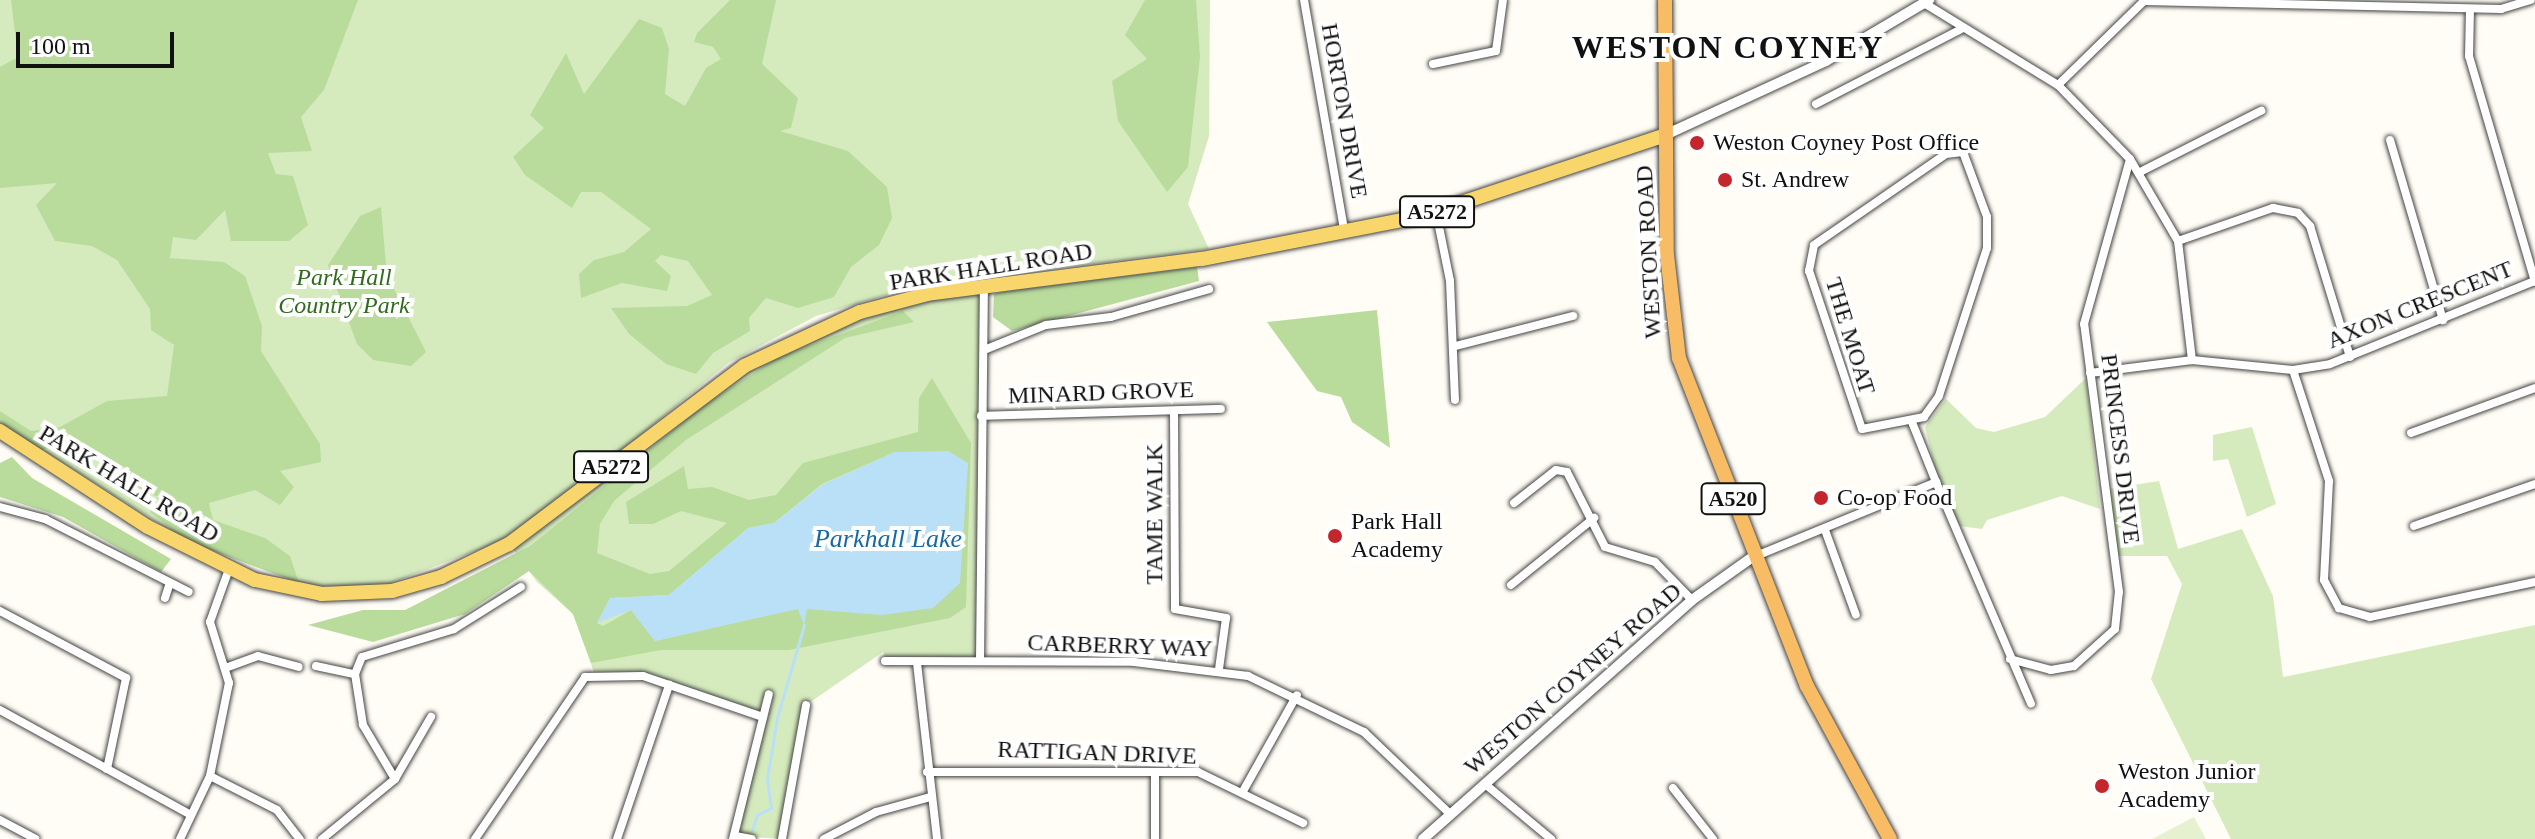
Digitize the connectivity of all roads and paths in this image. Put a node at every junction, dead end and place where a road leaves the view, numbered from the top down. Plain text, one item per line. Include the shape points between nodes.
1 (1304, 0) edge
2 (1503, 0) edge
3 (1665, 0) edge
4 (2531, 0) edge
5 (1927, 2) edge
6 (2470, 9) junction
7 (1961, 29) junction
8 (1433, 64) dead end
9 (2058, 85) junction
10 (1816, 104) dead end
11 (2245, 105) dead end
12 (2261, 111) dead end
13 (2250, 116) junction
14 (1665, 135) junction
15 (2390, 140) dead end
16 (2130, 159) junction
17 (2140, 172) junction
18 (1436, 212) junction
19 (1344, 230) junction
20 (2178, 241) junction
21 (2535, 282) edge
22 (984, 286) junction
23 (1209, 289) dead end
24 (1573, 316) dead end
25 (2443, 320) junction
26 (1456, 346) junction
27 (984, 350) junction
28 (2350, 357) junction
29 (2192, 360) junction
30 (2293, 370) junction
31 (2090, 373) junction
32 (2535, 388) edge
33 (1455, 400) dead end
34 (1221, 409) dead end
35 (1174, 411) junction
36 (981, 416) junction
37 (1912, 422) junction
38 (0, 431) edge
39 (2411, 433) dead end
40 (1936, 482) junction
41 (2535, 484) edge
42 (1514, 503) dead end
43 (0, 507) edge
44 (1594, 518) junction
45 (2414, 526) dead end
46 (1825, 530) junction
47 (1754, 556) junction
48 (229, 569) junction
49 (2535, 582) edge
50 (170, 583) junction
51 (1511, 585) dead end
52 (521, 587) dead end
53 (189, 592) dead end
54 (165, 598) dead end
55 (1692, 600) junction
56 (0, 611) edge
57 (1856, 615) dead end
58 (2010, 659) junction
59 (885, 661) dead end
60 (980, 661) junction
61 (917, 663) junction
62 (316, 666) dead end
63 (228, 667) junction
64 (299, 667) dead end
65 (1219, 669) junction
66 (355, 674) junction
67 (669, 685) junction
68 (769, 694) dead end
69 (1297, 695) junction
70 (2031, 704) dead end
71 (806, 705) dead end
72 (0, 710) edge
73 (431, 717) dead end
74 (763, 717) junction
75 (107, 769) junction
76 (927, 772) junction
77 (1155, 772) junction
78 (210, 776) junction
79 (395, 779) junction
80 (1485, 784) junction
81 (1673, 788) dead end
82 (1242, 793) junction
83 (930, 797) junction
84 (1450, 814) junction
85 (191, 815) junction
86 (0, 820) edge
87 (1303, 823) dead end
88 (734, 837) edge
89 (35, 839) edge
90 (180, 839) edge
91 (300, 839) edge
92 (322, 839) edge
93 (475, 839) edge
94 (617, 839) edge
95 (752, 839) edge
96 (782, 839) edge
97 (824, 839) edge
98 (937, 839) edge
99 (1155, 839) edge
100 (1423, 839) edge
101 (1551, 839) edge
102 (1713, 839) edge
103 (1890, 839) edge

1 - 19 street, HORTON DRIVE
2 - 8 street via 1496,51
3 - 14 highway, WESTON ROAD / A520
4 - 6 street
5 - 7 street
5 - 14 street via 1826,61
6 - 9 street via 2144,1
6 - 21 street via 2469,56
7 - 9 street
7 - 10 street
9 - 16 street
11 - 13 street
12 - 13 street
13 - 17 street
14 - 18 main road, PARK HALL ROAD / A5272
14 - 47 highway, WESTON ROAD / A520 via 1679,358
15 - 25 street
16 - 17 street
16 - 31 street, PRINCESS DRIVE via 2086,300
17 - 20 street
18 - 19 main road, PARK HALL ROAD / A5272
18 - 26 street
19 - 22 main road, PARK HALL ROAD / A5272 via 1202,259
20 - 28 street via 2273,208 2298,213 2310,226
20 - 29 street
21 - 25 street, AXON CRESCENT
22 - 27 street
22 - 48 main road, PARK HALL ROAD / A5272 via 860,312 780,346 687,405 537,526 441,577 372,594 322,594
23 - 27 street via 1111,317 1046,325
24 - 26 street
25 - 28 street, AXON CRESCENT
26 - 33 street
27 - 36 street
28 - 30 street, AXON CRESCENT
29 - 30 street, AXON CRESCENT
29 - 31 street, AXON CRESCENT
30 - 49 street via 2329,481 2324,580 2339,608 2370,617
31 - 58 street, PRINCESS DRIVE via 2119,592 2115,629 2074,666 2027,667
32 - 39 street
34 - 35 street, MINARD GROVE
35 - 36 street, MINARD GROVE
35 - 65 street, TAME WALK via 1175,609 1226,618
36 - 60 street
37 - 37 street, THE MOAT via 1876,430 1854,419 1809,271 1810,255 1820,236 1946,154 1963,152 1987,217 1987,248 1933,409
37 - 40 street
38 - 48 main road, PARK HALL ROAD / A5272 via 131,517
40 - 46 street
40 - 58 street
41 - 45 street
42 - 44 street via 1556,470 1567,472
43 - 50 street via 45,519
44 - 51 street
44 - 55 street via 1605,547 1655,562
46 - 47 street
46 - 57 street
47 - 55 street, WESTON COYNEY ROAD
47 - 103 highway, WESTON ROAD / A520 via 1819,714
48 - 63 street via 210,622
50 - 53 street
50 - 54 street
52 - 66 street via 454,629 372,650
55 - 80 street, WESTON COYNEY ROAD
56 - 75 street via 126,678
58 - 70 street
59 - 61 street, CARBERRY WAY
60 - 61 street, CARBERRY WAY
60 - 65 street, CARBERRY WAY
61 - 76 street
62 - 66 street
63 - 64 street via 258,656
63 - 78 street
65 - 69 street, CARBERRY WAY
66 - 79 street via 368,739
67 - 74 street
67 - 93 street via 595,675 577,683
67 - 94 street
68 - 74 street
69 - 82 street
69 - 84 street, CARBERRY WAY via 1395,756
71 - 96 street
72 - 75 street
73 - 79 street
74 - 88 street
75 - 85 street
76 - 77 street, RATTIGAN DRIVE
76 - 83 street
77 - 82 street, RATTIGAN DRIVE via 1198,772
77 - 99 street
78 - 85 street
78 - 91 street via 277,810
79 - 92 street
80 - 84 street, WESTON COYNEY ROAD
80 - 101 street
81 - 102 street
82 - 87 street, RATTIGAN DRIVE
83 - 97 street via 876,812
83 - 98 street
84 - 100 street, WESTON COYNEY ROAD
85 - 90 street
86 - 89 street
88 - 95 street

